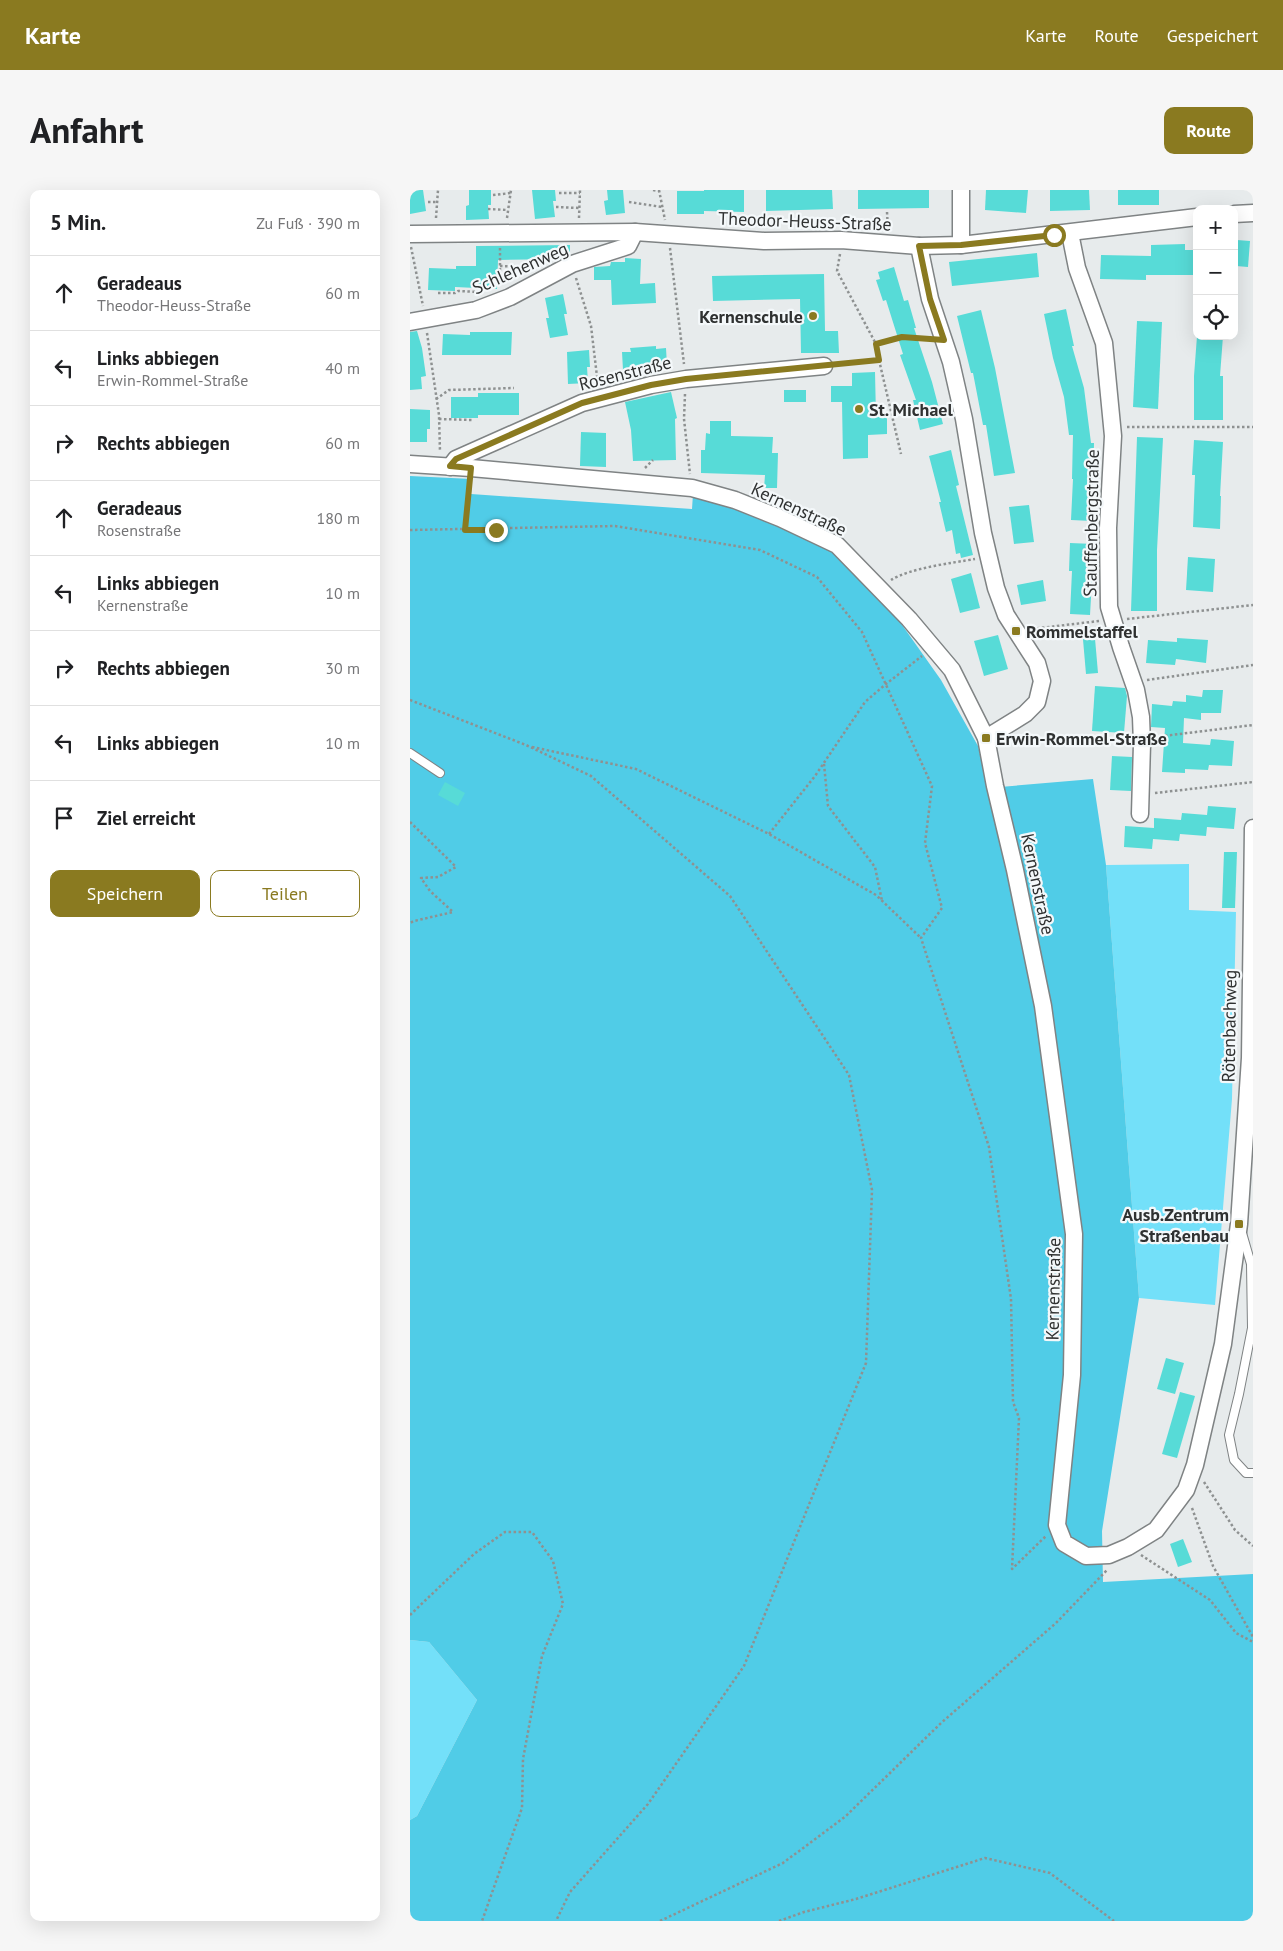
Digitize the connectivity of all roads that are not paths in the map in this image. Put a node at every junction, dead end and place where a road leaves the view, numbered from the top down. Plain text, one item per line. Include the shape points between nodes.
1 (961, 190) edge
2 (1253, 213) edge
3 (1238, 214) edge
4 (1193, 218) edge
5 (635, 232) junction
6 (1070, 233) junction
7 (410, 234) edge
8 (961, 245) junction
9 (919, 246) junction
10 (418, 321) edge
11 (824, 366) road end
12 (410, 464) edge
13 (445, 466) junction
14 (986, 738) junction
15 (410, 753) edge
16 (440, 773) dead end
17 (1140, 814) dead end
18 (1253, 828) edge
19 (1239, 1224) junction
20 (1253, 1473) edge
21 (1128, 1547) joint

1 - 8 street
2 - 3 street
4 - 6 street, Theodor-Heuss-Straße
5 - 7 street, Theodor-Heuss-Straße
5 - 9 street, Theodor-Heuss-Straße via 764,241 841,240
5 - 10 street, Schlehenweg via 628,246 572,264 510,297 476,310
6 - 8 street, Theodor-Heuss-Straße
6 - 17 street, Stauffenbergstraße via 1077,268 1104,343 1112,427 1109,607 1141,717
8 - 9 street, Theodor-Heuss-Straße
9 - 14 street via 930,299 952,362 996,588 1006,615 1037,662 1042,681 1037,702 1025,714
11 - 13 street, Rosenstraße via 651,385 573,406
12 - 13 street, Kernenstraße
13 - 14 street, Kernenstraße via 692,488 735,500 838,545 909,619 952,670
14 - 21 street, Kernenstraße via 1043,1006 1074,1234 1072,1375 1057,1525 1064,1543 1086,1556 1109,1555
15 - 16 lane
18 - 19 street, Rötenbachweg via 1250,1058
19 - 20 lane, Rötenbachweg via 1251,1264 1252,1328 1229,1435 1234,1460 1246,1473
19 - 21 street, Rötenbachweg via 1223,1344 1195,1465 1186,1490 1156,1530

